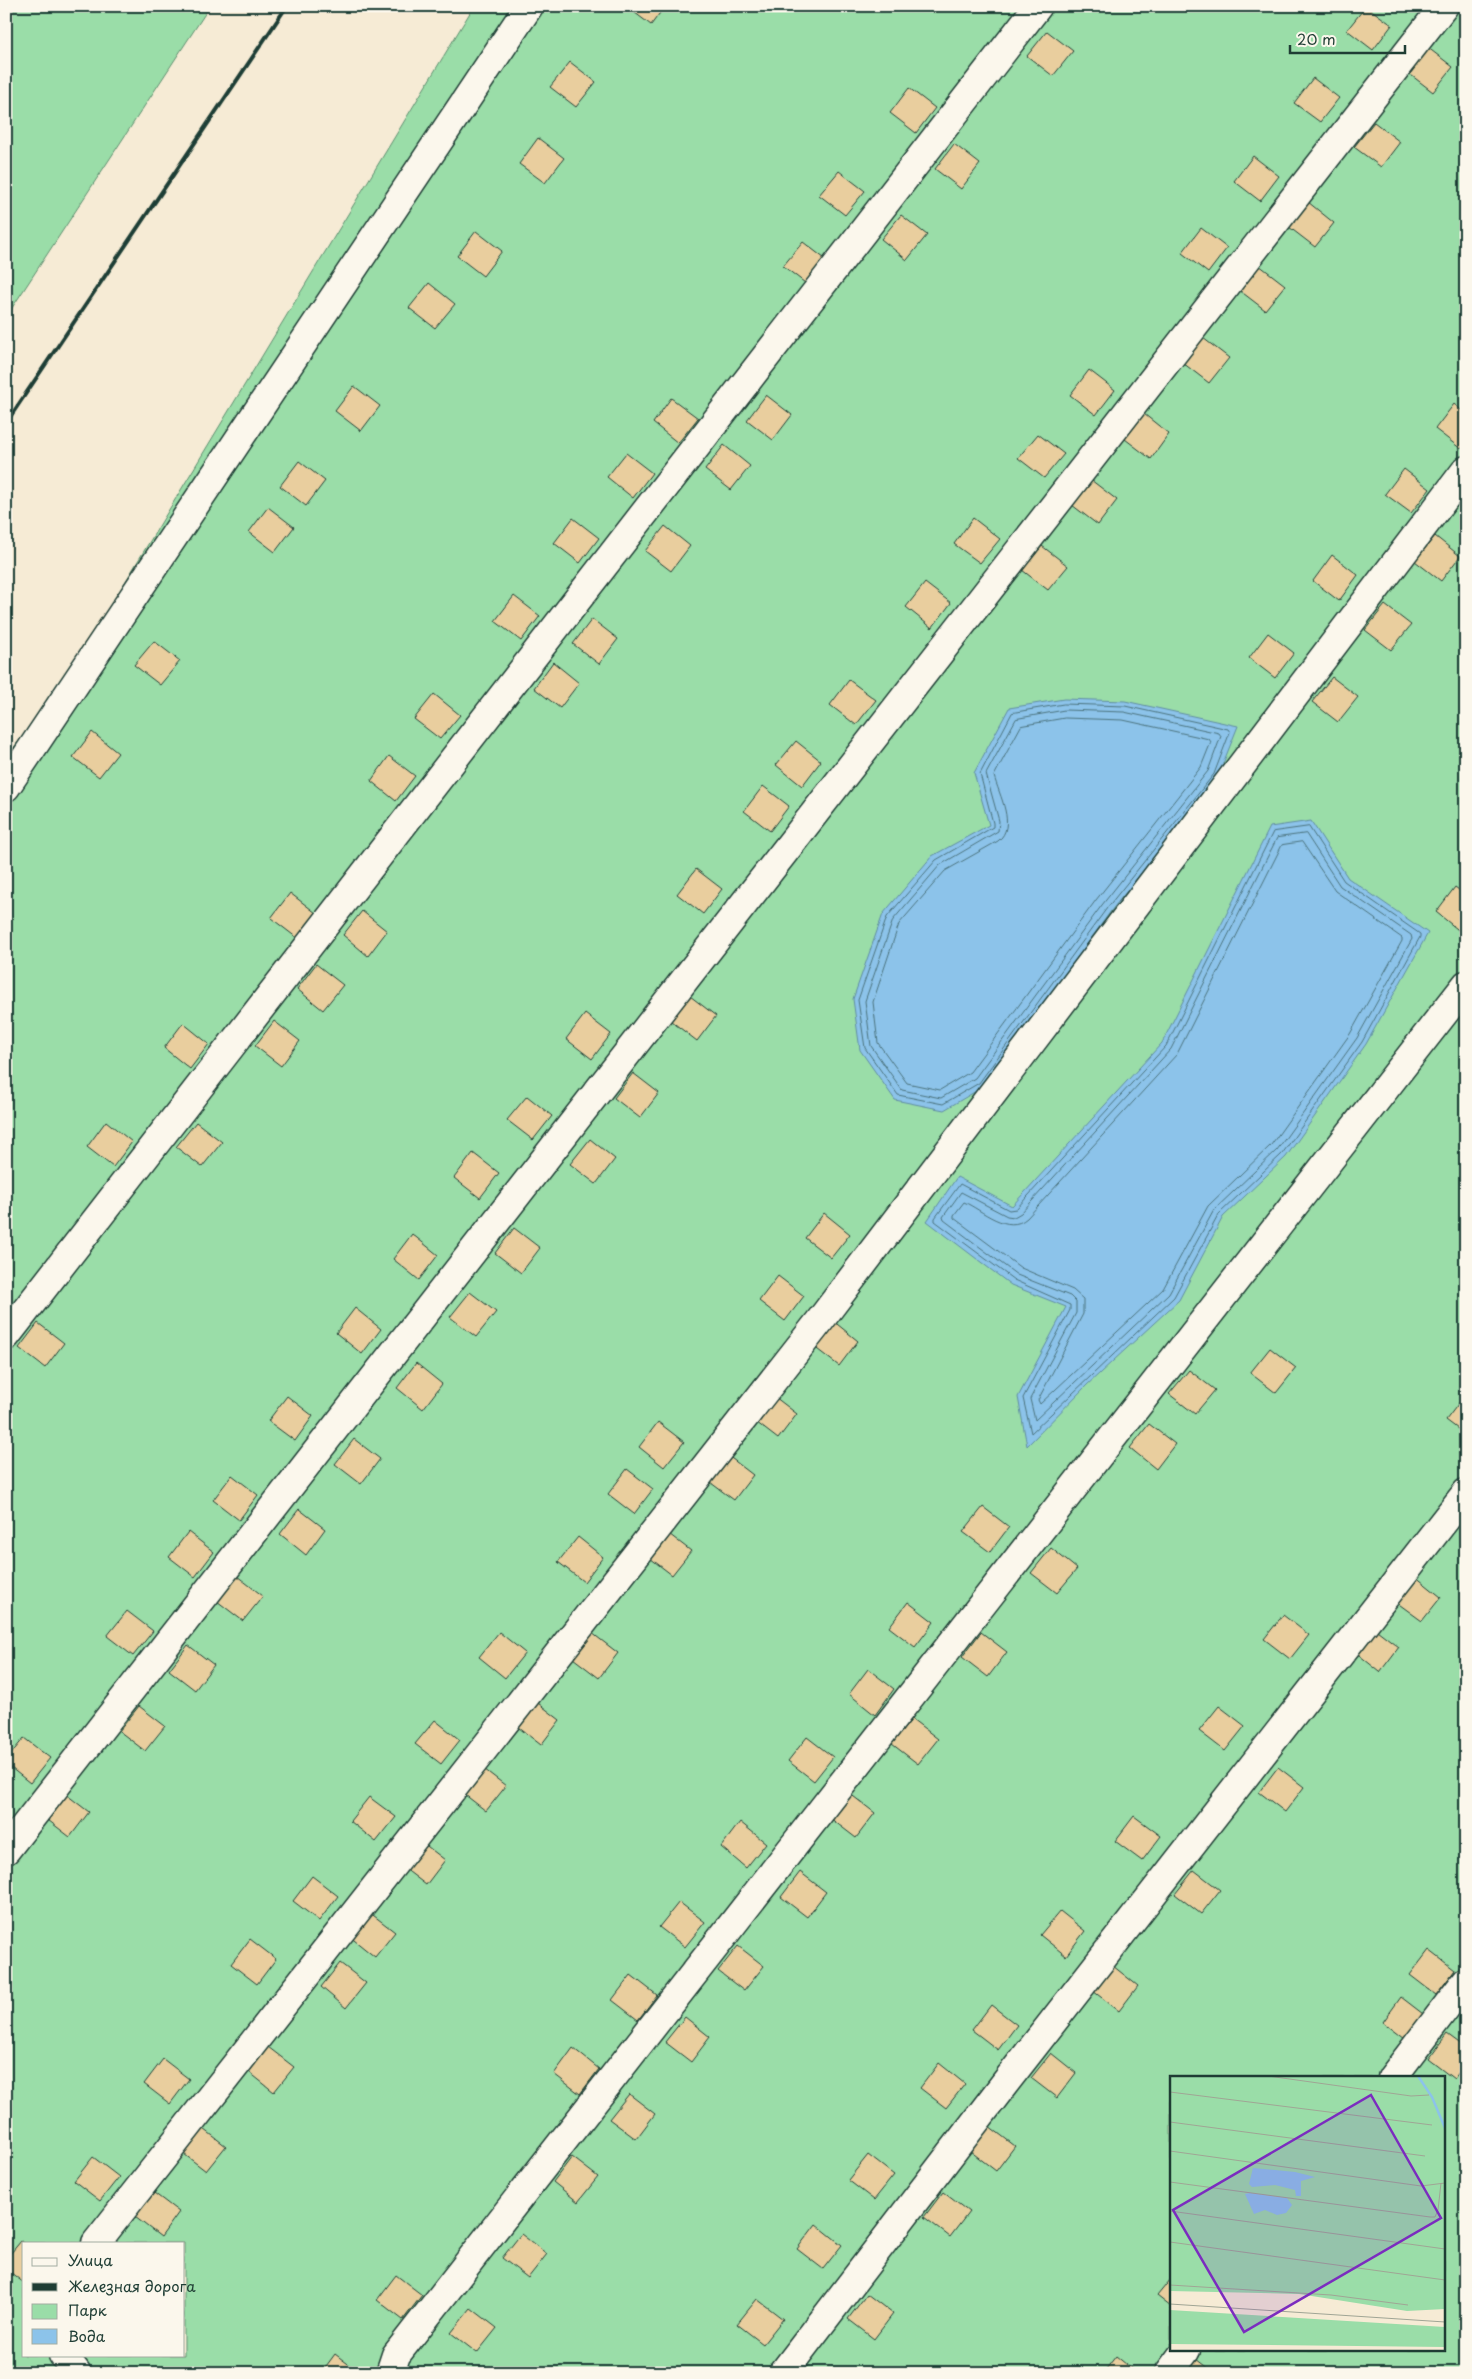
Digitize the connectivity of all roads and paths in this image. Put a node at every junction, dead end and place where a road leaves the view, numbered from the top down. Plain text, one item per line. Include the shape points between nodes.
1 (529, 6) edge
2 (1038, 6) edge
3 (1444, 6) edge
4 (1466, 470) edge
5 (6, 787) edge
6 (1466, 985) edge
7 (6, 1336) edge
8 (1466, 1493) edge
9 (6, 1850) edge
10 (1466, 1981) edge
11 (1394, 2076) edge
12 (97, 2242) edge
13 (1185, 2352) edge
14 (64, 2356) edge
15 (77, 2373) edge
16 (390, 2373) edge
17 (783, 2373) edge
18 (1169, 2373) edge

1 - 5 lane
2 - 7 lane
3 - 9 lane
4 - 12 lane via 820,1322
6 - 16 lane via 396,2355
8 - 17 lane
10 - 11 lane
13 - 18 lane
14 - 15 lane

